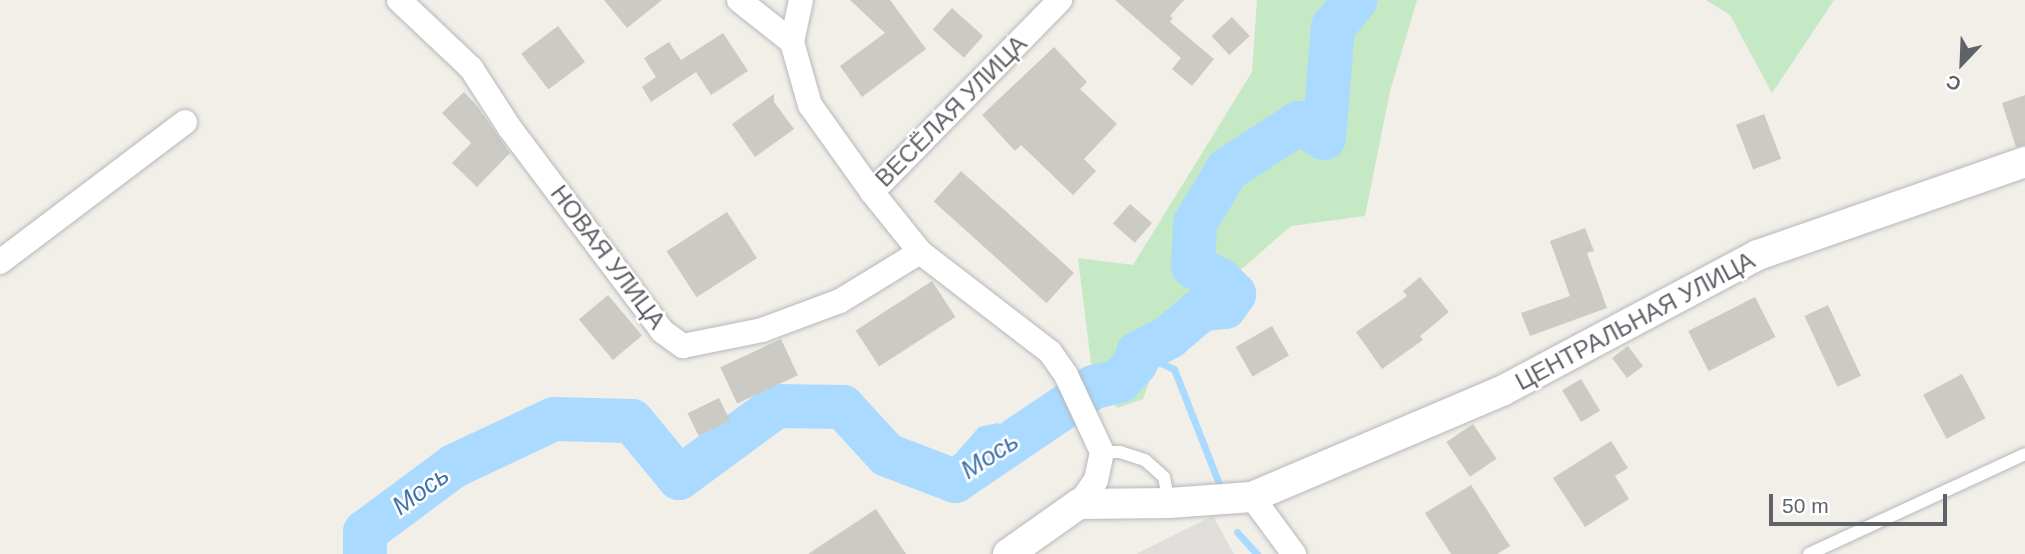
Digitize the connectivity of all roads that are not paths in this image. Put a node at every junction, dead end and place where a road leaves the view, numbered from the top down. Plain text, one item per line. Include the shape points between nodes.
1 (399, 0) edge
2 (739, 0) edge
3 (801, 0) edge
4 (1060, 0) edge
5 (792, 42) junction
6 (185, 122) dead end
7 (2025, 162) edge
8 (872, 192) junction
9 (920, 253) junction
10 (0, 262) edge
11 (1102, 452) junction
12 (2025, 454) edge
13 (1252, 497) junction
14 (1169, 503) junction
15 (1079, 505) junction
16 (1011, 553) edge
17 (1294, 554) edge
18 (1810, 554) edge

1 - 9 street, НОВАЯ УЛИЦА via 471,68 509,127 662,331 684,346 761,330 840,300
2 - 5 street
3 - 5 street
4 - 8 street, ВЕСЁЛАЯ УЛИЦА
5 - 8 street via 810,105
6 - 10 street
7 - 13 street, ЦЕНТРАЛЬНАЯ УЛИЦА via 1758,255 1502,391
8 - 9 street
9 - 11 street via 1050,352 1066,375
11 - 14 lane via 1145,460 1164,477
11 - 15 street via 1096,481
12 - 18 lane
13 - 14 street, ЦЕНТРАЛЬНАЯ УЛИЦА
13 - 17 street
14 - 15 street, ЦЕНТРАЛЬНАЯ УЛИЦА
15 - 16 street

